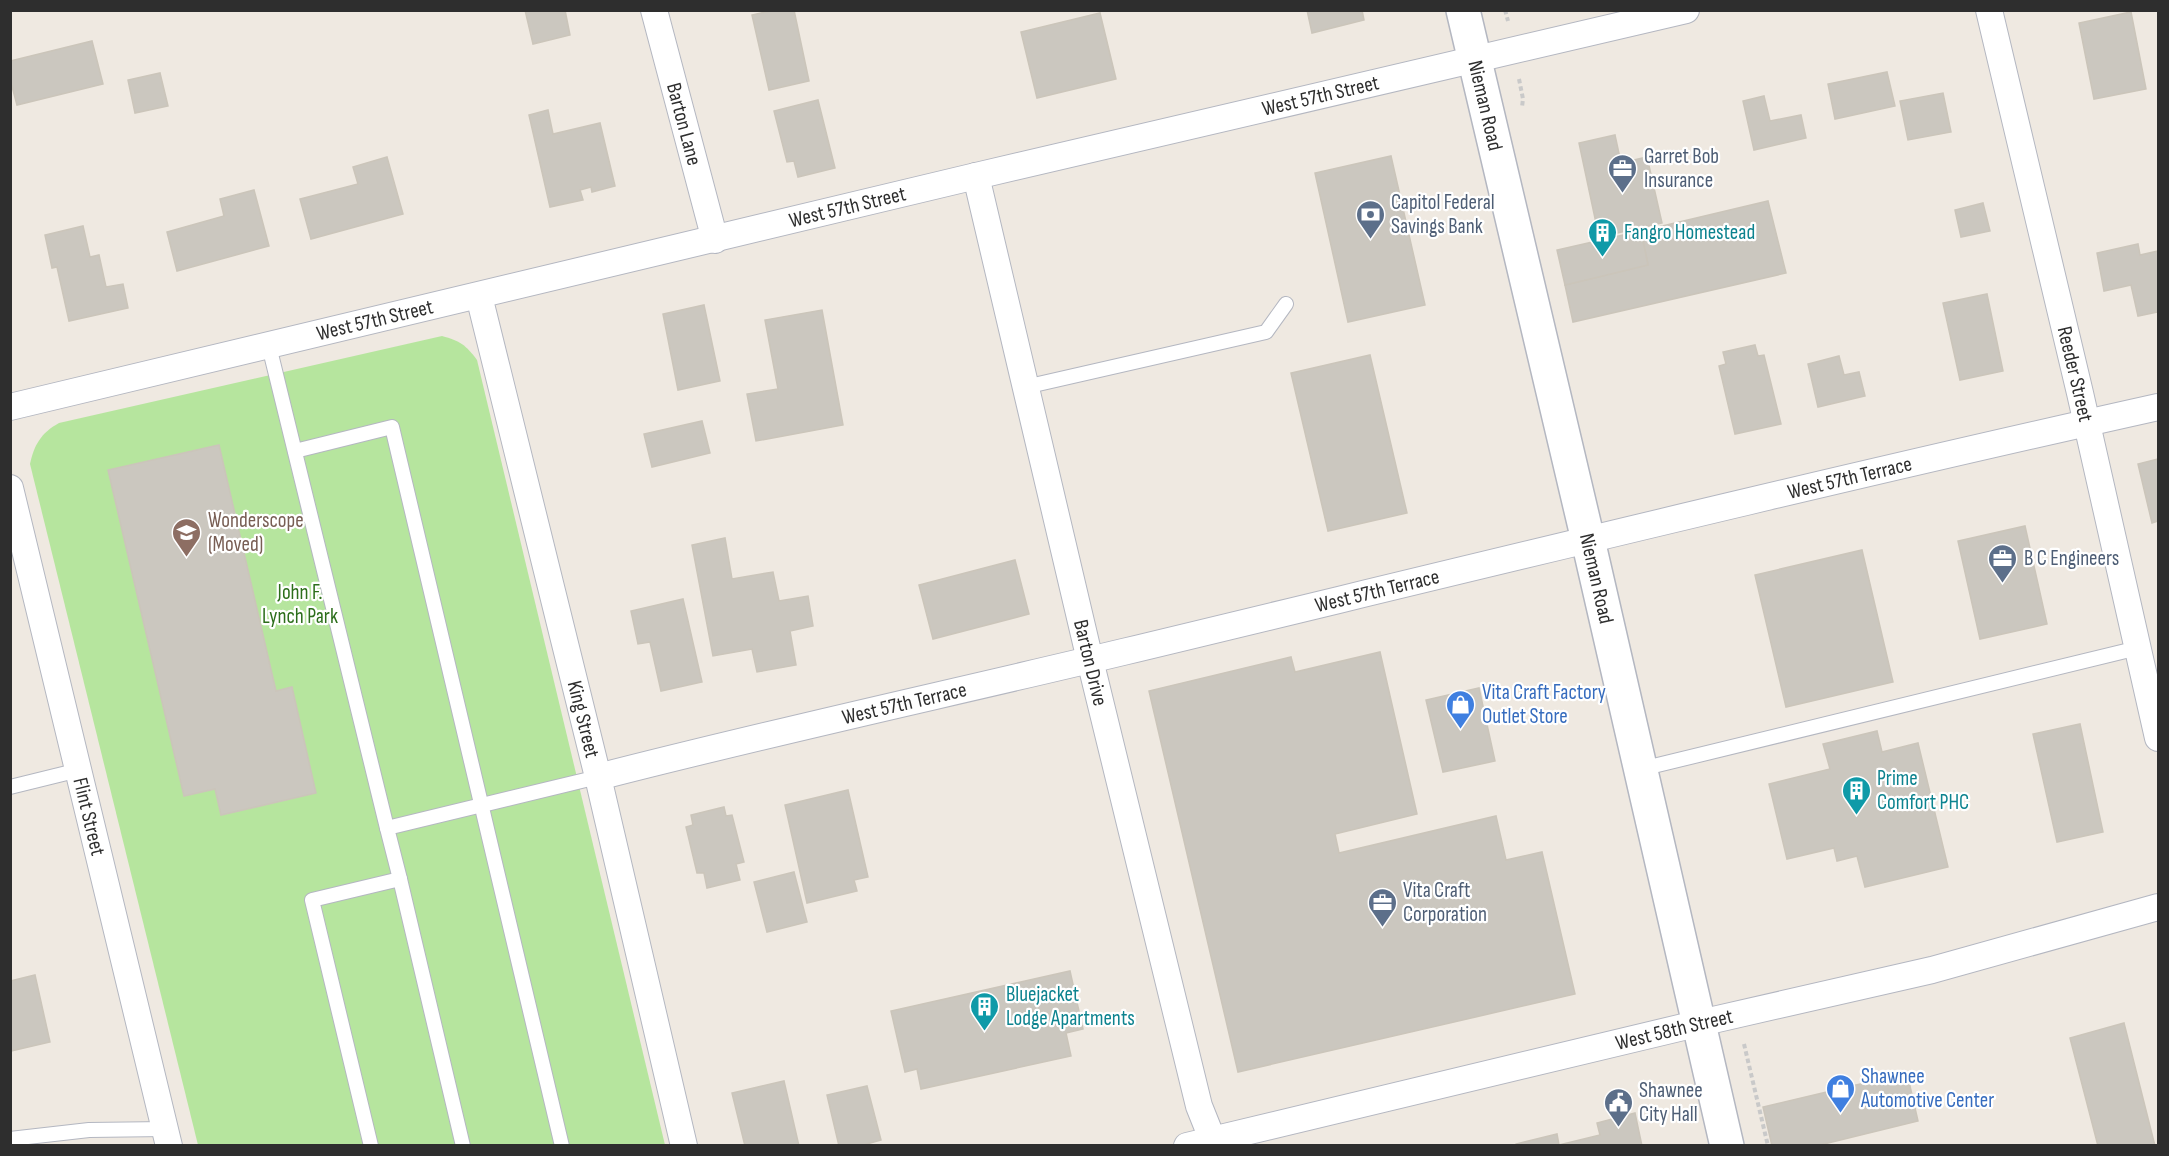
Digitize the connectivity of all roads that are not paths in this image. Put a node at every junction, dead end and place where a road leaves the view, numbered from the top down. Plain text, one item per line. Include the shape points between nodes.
1 (654, 10) edge
2 (1463, 10) edge
3 (1686, 10) edge
4 (1989, 10) edge
5 (1475, 59) junction
6 (976, 176) junction
7 (715, 240) junction
8 (479, 296) junction
9 (1286, 304) dead end
10 (269, 346) junction
11 (1025, 387) junction
12 (2158, 407) edge
13 (10, 408) edge
14 (2087, 423) junction
15 (295, 451) junction
16 (10, 488) edge
17 (1588, 540) junction
18 (2138, 648) junction
19 (1090, 660) junction
20 (2153, 688) edge
21 (2158, 738) edge
22 (1641, 769) junction
23 (79, 770) junction
24 (597, 777) junction
25 (10, 787) edge
26 (482, 806) junction
27 (387, 828) junction
28 (400, 879) junction
29 (2158, 907) edge
30 (1700, 1023) junction
31 (167, 1137) edge
32 (10, 1139) edge
33 (1213, 1143) edge
34 (371, 1146) edge
35 (463, 1146) edge
36 (562, 1146) edge
37 (684, 1146) edge
38 (1187, 1146) edge
39 (1727, 1146) edge

1 - 7 street, Barton Lane
2 - 5 main road, Nieman Road
3 - 5 street, West 57th Street
4 - 14 street, Reeder Street
5 - 6 street, West 57th Street
5 - 17 main road, Nieman Road
6 - 7 street, West 57th Street
6 - 11 street, Barton Drive
7 - 8 street, West 57th Street
8 - 10 street, West 57th Street
8 - 24 street, King Street
9 - 11 lane via 1266,332
10 - 13 street, West 57th Street
10 - 15 lane
11 - 19 street, Barton Drive
12 - 14 street, West 57th Terrace
14 - 17 street, West 57th Terrace
14 - 18 street, Reeder Street
15 - 26 lane via 392,427
15 - 27 lane
16 - 23 street, Flint Street
17 - 19 street, West 57th Terrace
17 - 22 main road, Nieman Road
18 - 20 street, Reeder Street
18 - 22 lane
19 - 24 street, West 57th Terrace
19 - 33 street, Barton Drive via 1199,1106
20 - 21 street, Reeder Street
22 - 30 main road, Nieman Road
23 - 25 lane
23 - 31 street, Flint Street
24 - 26 lane
24 - 37 street, King Street
26 - 27 lane
26 - 36 lane
27 - 28 lane
28 - 34 lane via 312,900
28 - 35 lane
29 - 30 street, West 58th Street via 1932,970
30 - 33 street, West 58th Street
30 - 39 main road, Nieman Road
31 - 32 lane via 89,1130
33 - 38 street, West 58th Street

